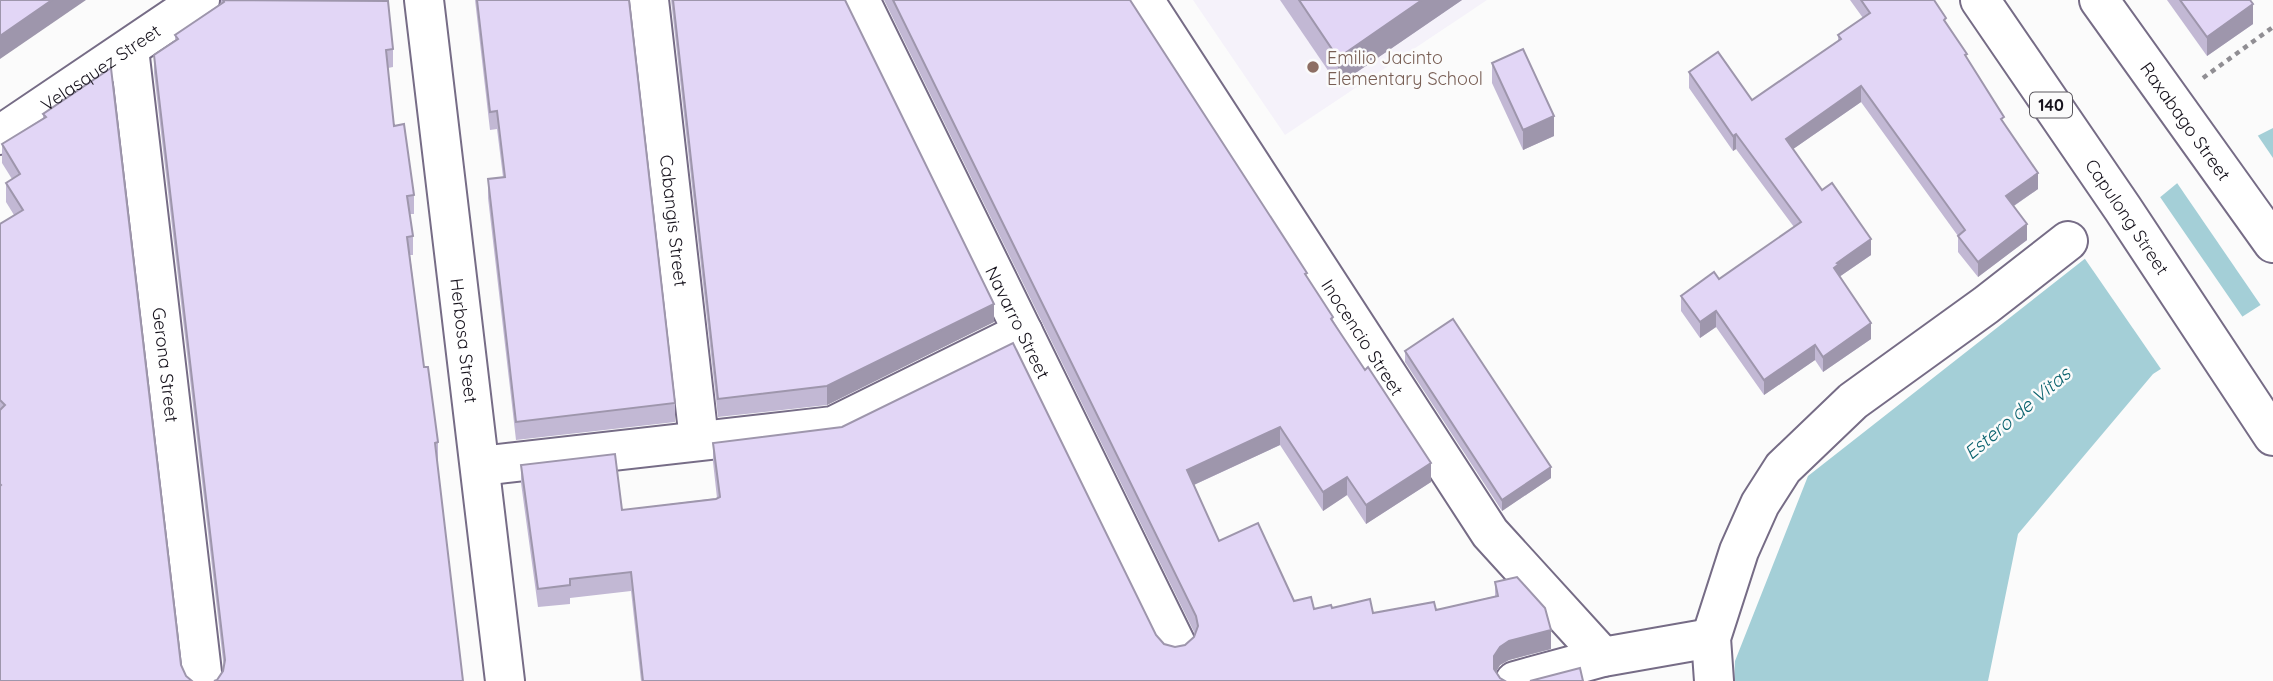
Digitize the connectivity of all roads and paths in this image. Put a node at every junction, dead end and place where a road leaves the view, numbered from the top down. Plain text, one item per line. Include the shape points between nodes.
1 (201, 0) edge
2 (424, 0) edge
3 (649, 0) edge
4 (860, 0) edge
5 (1144, 0) edge
6 (1980, 0) edge
7 (2099, 0) edge
8 (2273, 27) edge
9 (129, 49) junction
10 (2171, 102) junction
11 (0, 135) edge
12 (2068, 241) dead end
13 (2273, 243) edge
14 (1023, 332) junction
15 (2273, 436) edge
16 (699, 440) junction
17 (481, 466) junction
18 (1711, 638) junction
19 (1176, 644) edge
20 (1603, 657) junction
21 (203, 681) edge
22 (505, 681) edge
23 (1515, 681) edge
24 (1714, 681) edge

1 - 9 street, Velasquez Street
2 - 17 street, Herbosa Street
3 - 16 street, Cabangis Street
4 - 14 street, Navarro Street
5 - 20 street, Inocencio Street via 1490,533
6 - 15 street, Capulong Street / 140
7 - 10 street, Raxabago Street
8 - 10 path
9 - 11 street, Velasquez Street
9 - 21 street, Gerona Street
10 - 13 street, Raxabago Street
12 - 18 street via 1853,401 1783,468 1739,551
14 - 16 street via 833,426
14 - 19 street, Navarro Street
16 - 17 street
17 - 22 street, Herbosa Street
18 - 20 street
18 - 24 street
20 - 23 street

